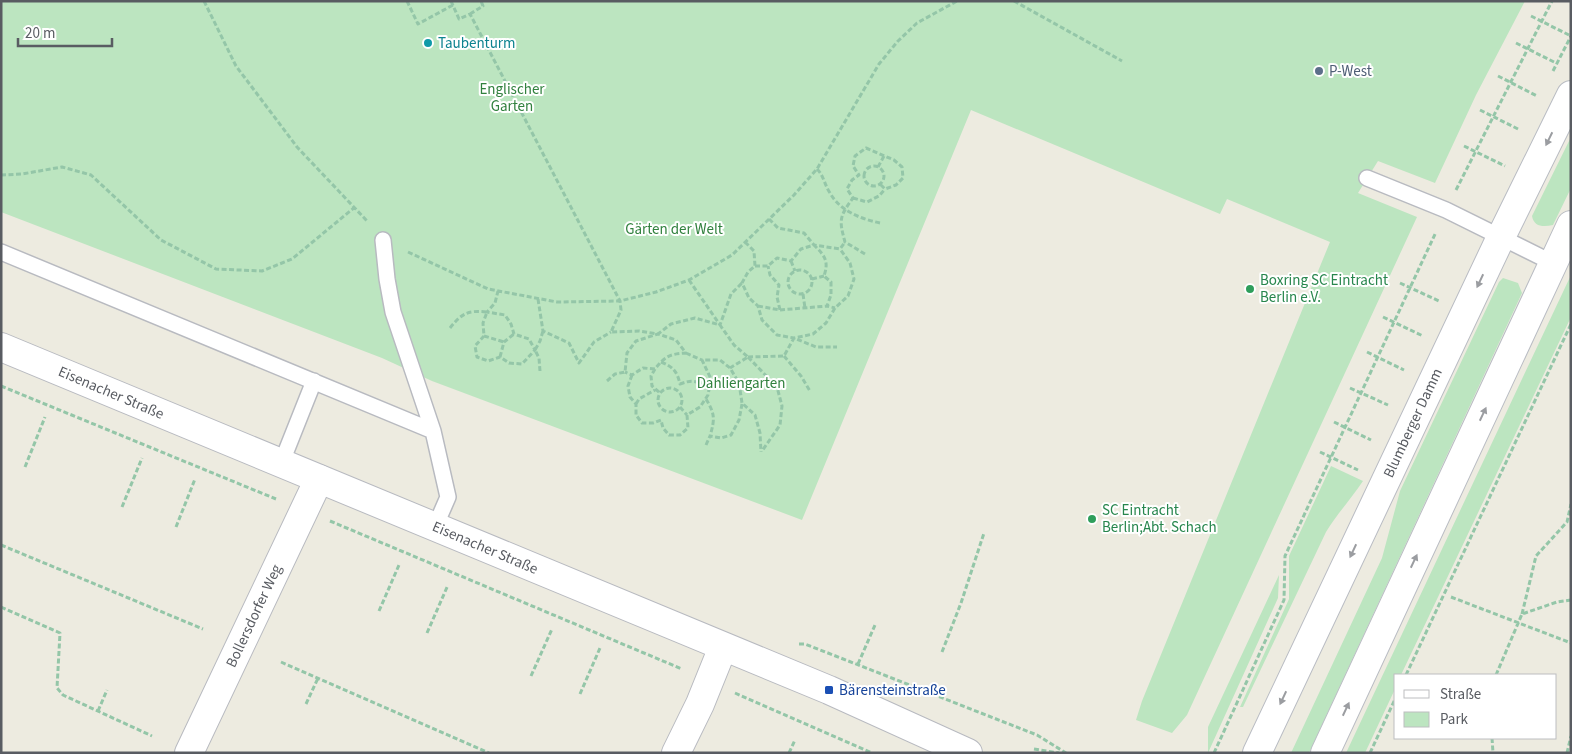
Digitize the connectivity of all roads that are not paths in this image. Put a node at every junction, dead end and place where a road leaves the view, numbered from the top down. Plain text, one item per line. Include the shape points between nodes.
1 (1571, 95) edge
2 (1367, 178) dead end
3 (1571, 225) edge
4 (1501, 237) junction
5 (383, 240) road end
6 (1, 252) edge
7 (1553, 264) junction
8 (1, 347) edge
9 (314, 382) junction
10 (433, 431) junction
11 (281, 464) junction
12 (318, 479) junction
13 (435, 527) junction
14 (723, 647) junction
15 (189, 753) edge
16 (676, 753) edge
17 (968, 753) edge
18 (1257, 753) edge
19 (1326, 753) edge

1 -> 4 street, Blumberger Damm
2 - 4 lane via 1446,210
3 - 7 street
4 - 7 lane
4 -> 18 street, Blumberger Damm
5 - 10 lane via 393,312
6 - 9 lane
19 -> 7 street
8 - 11 street, Eisenacher Straße
9 - 10 lane
9 - 11 lane
10 - 13 lane via 448,496
11 - 12 street, Eisenacher Straße
12 - 13 street, Eisenacher Straße
12 - 15 street, Bollersdorfer Weg
13 - 14 street, Eisenacher Straße
14 - 16 street
14 - 17 street, Eisenacher Straße via 829,690

